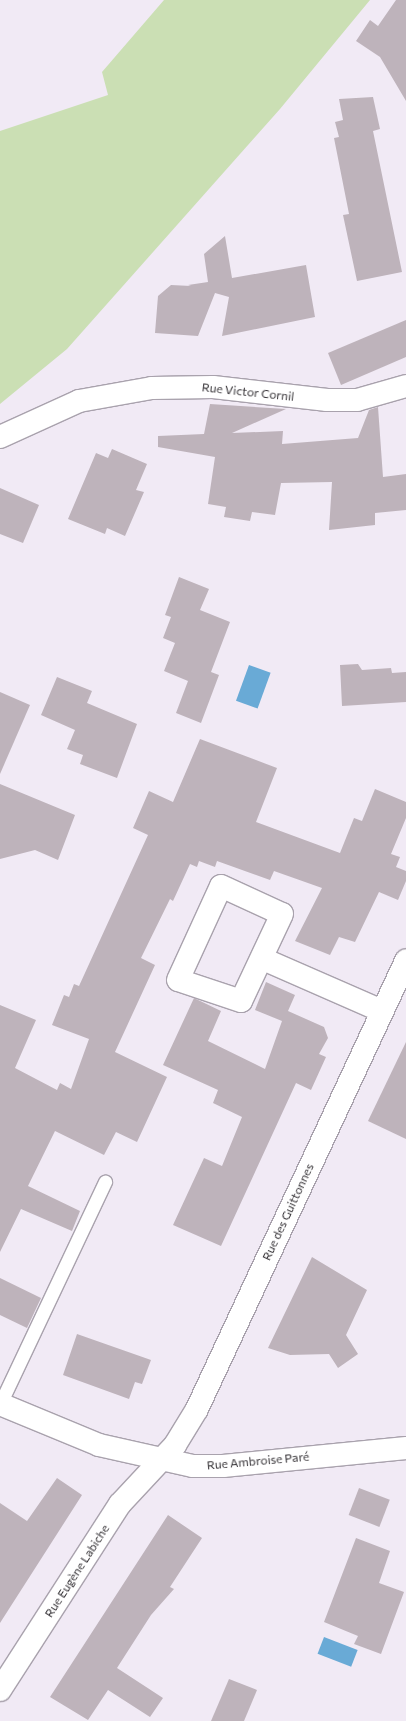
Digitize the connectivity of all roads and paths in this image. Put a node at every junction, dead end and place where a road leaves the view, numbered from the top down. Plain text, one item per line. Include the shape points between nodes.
1 (406, 386) edge
2 (0, 437) edge
3 (263, 959) junction
4 (406, 960) edge
5 (382, 1011) junction
6 (105, 1182) dead end
7 (0, 1404) edge
8 (406, 1448) edge
9 (162, 1459) junction
10 (0, 1690) edge

1 - 2 street, Rue Victor Cornil via 357,400 327,400 213,387 152,388 79,401
3 - 3 street via 282,914 221,886 178,980 241,1001
3 - 5 street
4 - 5 street, Rue des Guittonnes
5 - 9 street, Rue des Guittonnes via 197,1409 175,1445
6 - 7 lane, Rue Ambroise Paré
7 - 9 street, Rue Ambroise Paré via 99,1445
8 - 9 street, Rue Ambroise Paré via 223,1466 193,1466
9 - 10 street, Rue Eugène Labiche via 120,1504

